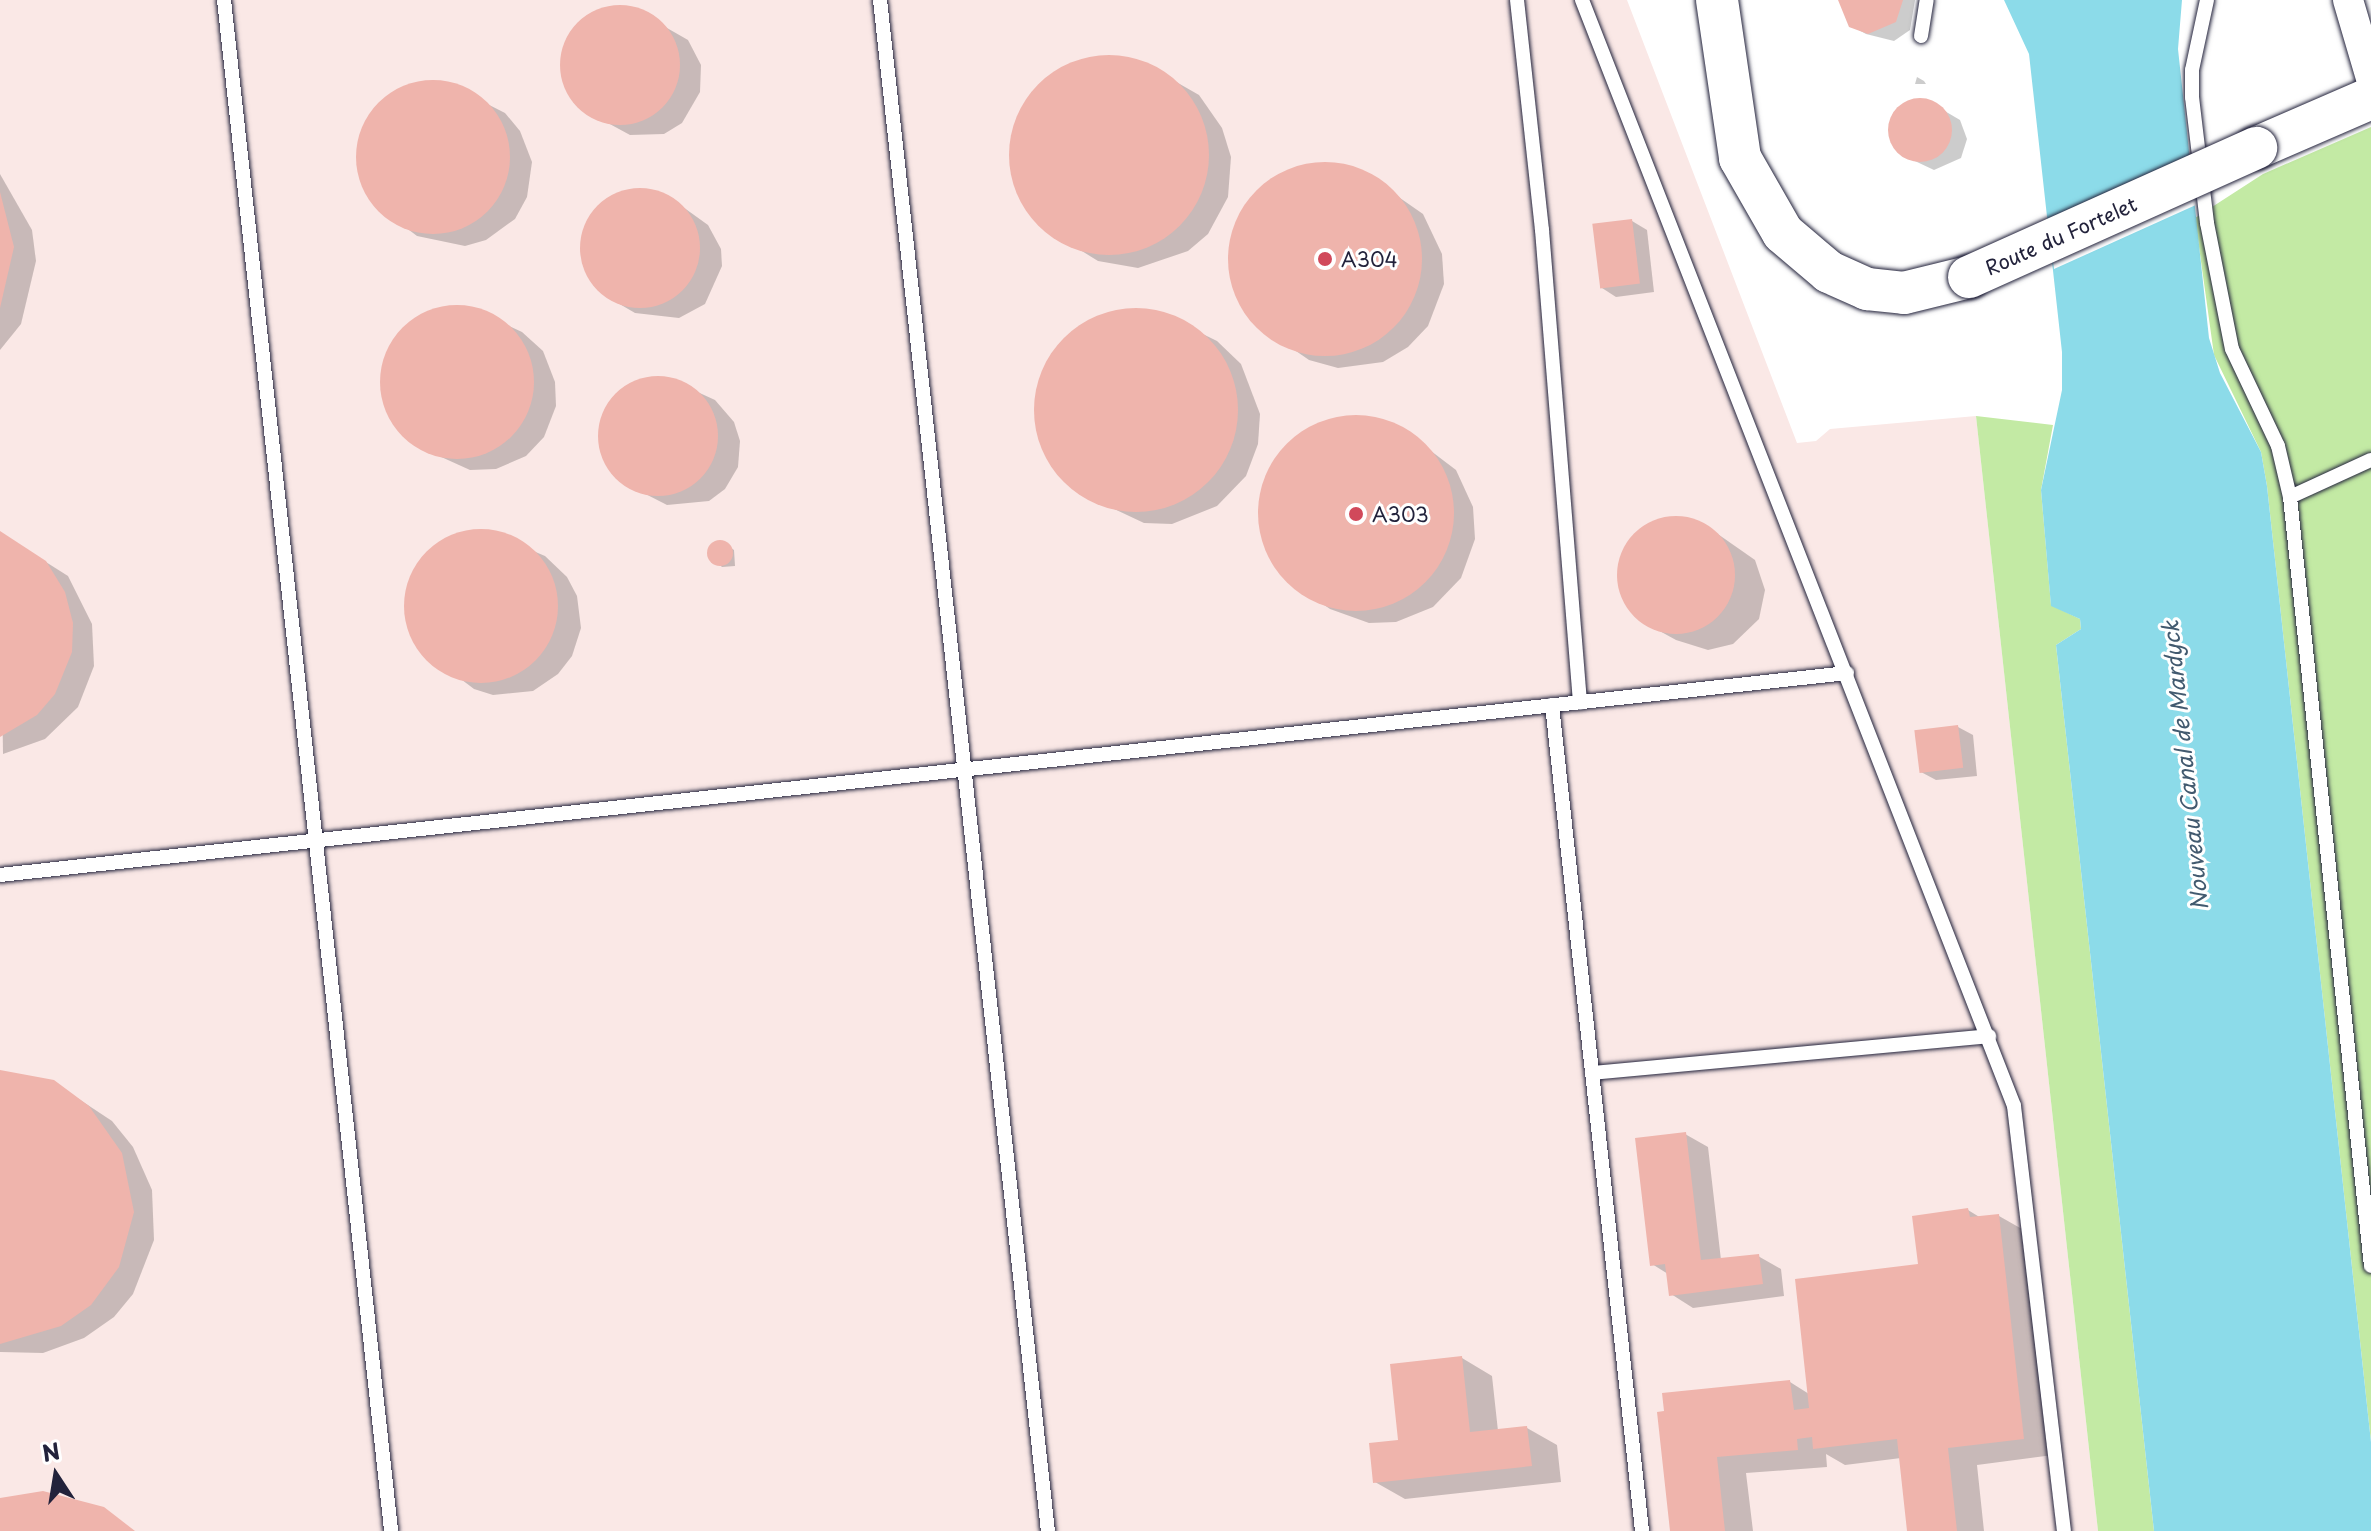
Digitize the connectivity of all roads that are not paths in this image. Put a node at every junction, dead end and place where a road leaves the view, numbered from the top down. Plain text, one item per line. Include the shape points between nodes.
1 (224, 0) edge
2 (880, 0) edge
3 (1517, 0) edge
4 (1582, 0) edge
5 (1717, 0) edge
6 (1742, 0) edge
7 (1927, 0) edge
8 (2207, 0) edge
9 (2348, 0) edge
10 (1921, 36) dead end
11 (2371, 78) edge
12 (2371, 98) edge
13 (1765, 206) junction
14 (2371, 460) edge
15 (2290, 497) junction
16 (1847, 673) junction
17 (1580, 702) junction
18 (1552, 705) junction
19 (965, 770) junction
20 (315, 840) junction
21 (0, 875) edge
22 (1989, 1036) junction
23 (1592, 1073) junction
24 (2371, 1266) edge
25 (391, 1531) edge
26 (1048, 1531) edge
27 (1642, 1531) edge
28 (2064, 1531) edge

1 - 20 lane
2 - 19 lane
3 - 17 lane via 1542,230
4 - 16 lane
5 - 13 main road, Route du Fortelet via 1736,142
6 - 13 main road
7 - 10 lane
8 - 15 lane via 2191,83 2207,223 2232,349 2278,446
9 - 11 street
12 - 13 main road, Route du Fortelet, bridge via 1969,277 1914,292 1867,289 1811,259
14 - 15 lane
15 - 24 lane
16 - 17 lane
16 - 22 lane
17 - 18 lane
18 - 19 lane
18 - 23 lane
19 - 20 lane
19 - 26 lane
20 - 21 lane
20 - 25 lane
22 - 23 lane
22 - 28 lane via 2022,1142
23 - 27 lane

